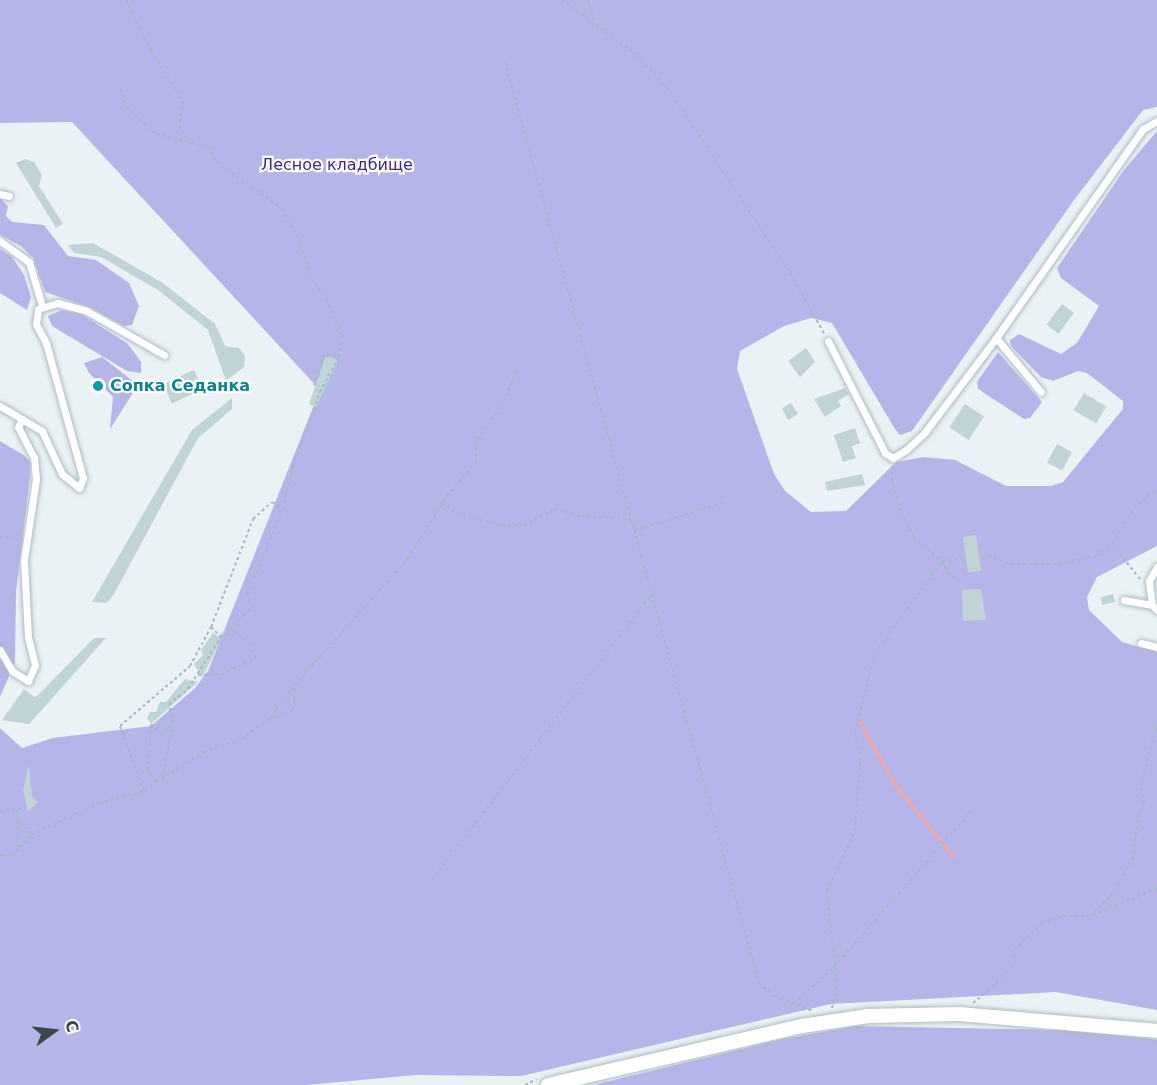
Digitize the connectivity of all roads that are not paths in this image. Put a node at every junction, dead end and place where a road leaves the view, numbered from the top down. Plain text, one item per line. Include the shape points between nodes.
1 (1157, 121) edge
2 (0, 194) edge
3 (9, 196) dead end
4 (0, 242) edge
5 (42, 306) junction
6 (996, 338) junction
7 (828, 341) road end
8 (164, 355) dead end
9 (1041, 392) dead end
10 (0, 406) edge
11 (22, 419) junction
12 (1157, 567) edge
13 (1124, 600) dead end
14 (1153, 604) edge
15 (1142, 643) dead end
16 (1157, 647) edge
17 (0, 650) edge
18 (1157, 1031) edge
19 (548, 1085) edge

1 - 6 lane via 1143,129
2 - 3 lane
4 - 5 lane via 29,262
5 - 8 lane via 58,303 87,311
5 - 11 lane via 34,319 46,344 83,478 79,488 62,474 42,431
6 - 7 lane via 925,432 893,458 885,453
6 - 9 lane via 1025,378
10 - 11 lane
11 - 17 lane via 18,427 31,448 36,469 24,560 28,637 35,665 28,681 12,670
12 - 14 lane via 1149,581
13 - 14 lane
15 - 16 lane
18 - 19 street via 963,1014 832,1019

